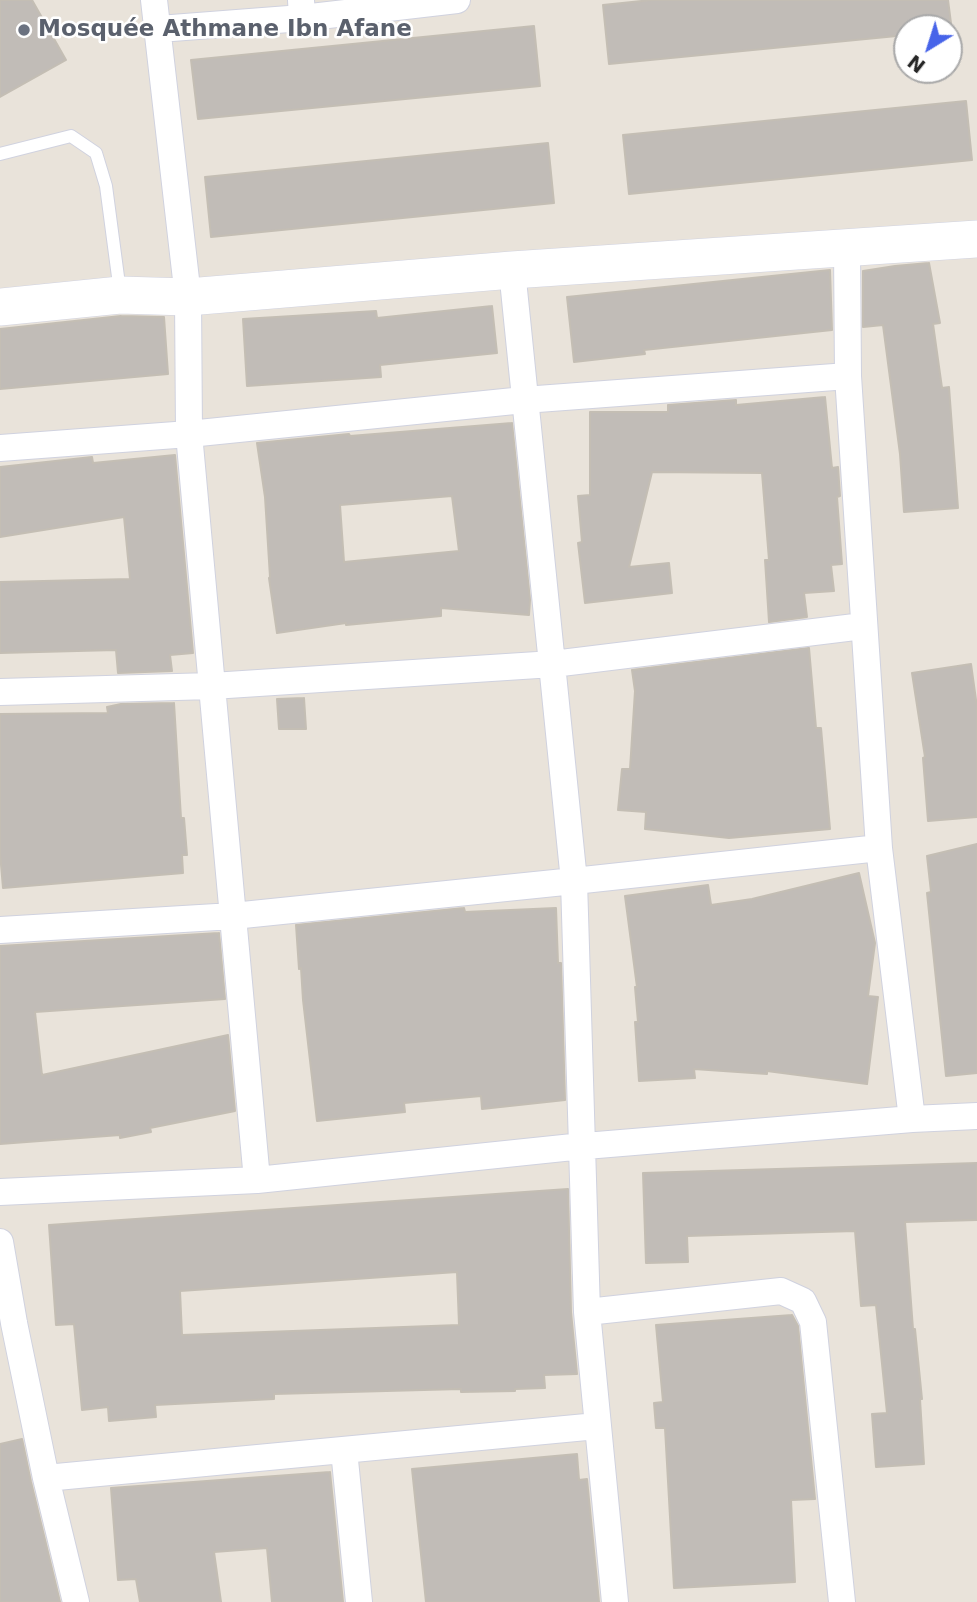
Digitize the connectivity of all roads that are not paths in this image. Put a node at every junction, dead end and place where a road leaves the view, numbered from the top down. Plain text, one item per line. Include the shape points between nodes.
1 (154, 0) edge
2 (457, 0) edge
3 (301, 9) edge
4 (159, 29) junction
5 (0, 154) edge
6 (977, 239) edge
7 (847, 248) junction
8 (512, 270) junction
9 (120, 295) junction
10 (188, 297) junction
11 (0, 307) edge
12 (848, 376) junction
13 (524, 400) junction
14 (189, 434) junction
15 (0, 448) edge
16 (863, 626) junction
17 (553, 664) junction
18 (212, 686) junction
19 (0, 692) edge
20 (879, 848) junction
21 (575, 881) junction
22 (233, 915) junction
23 (0, 930) edge
24 (977, 1116) edge
25 (912, 1119) junction
26 (582, 1146) junction
27 (257, 1180) junction
28 (0, 1192) edge
29 (0, 1242) edge
30 (587, 1312) junction
31 (7, 1324) edge
32 (597, 1426) junction
33 (344, 1450) junction
34 (46, 1478) junction
35 (76, 1602) edge
36 (359, 1602) edge
37 (615, 1602) edge
38 (842, 1602) edge

1 - 4 street
2 - 3 street
3 - 4 street
4 - 10 street
5 - 9 lane via 71,136 96,153 106,186
6 - 7 street
7 - 8 street
7 - 12 street
8 - 10 street
8 - 13 street
9 - 10 street
9 - 11 street
10 - 14 street
12 - 13 street
12 - 16 street
13 - 14 street
13 - 17 street
14 - 15 street
14 - 18 street
16 - 17 street
16 - 20 street
17 - 18 street
17 - 21 street
18 - 19 street
18 - 22 street
20 - 21 street
20 - 25 street
21 - 22 street
21 - 26 street
22 - 23 street
22 - 27 street
24 - 25 street
25 - 26 street
26 - 27 street
26 - 30 street
27 - 28 street
29 - 31 street
30 - 32 street
30 - 38 street via 781,1291 803,1301 813,1322
31 - 34 street
32 - 33 street
32 - 37 street
33 - 34 street
33 - 36 street
34 - 35 street

